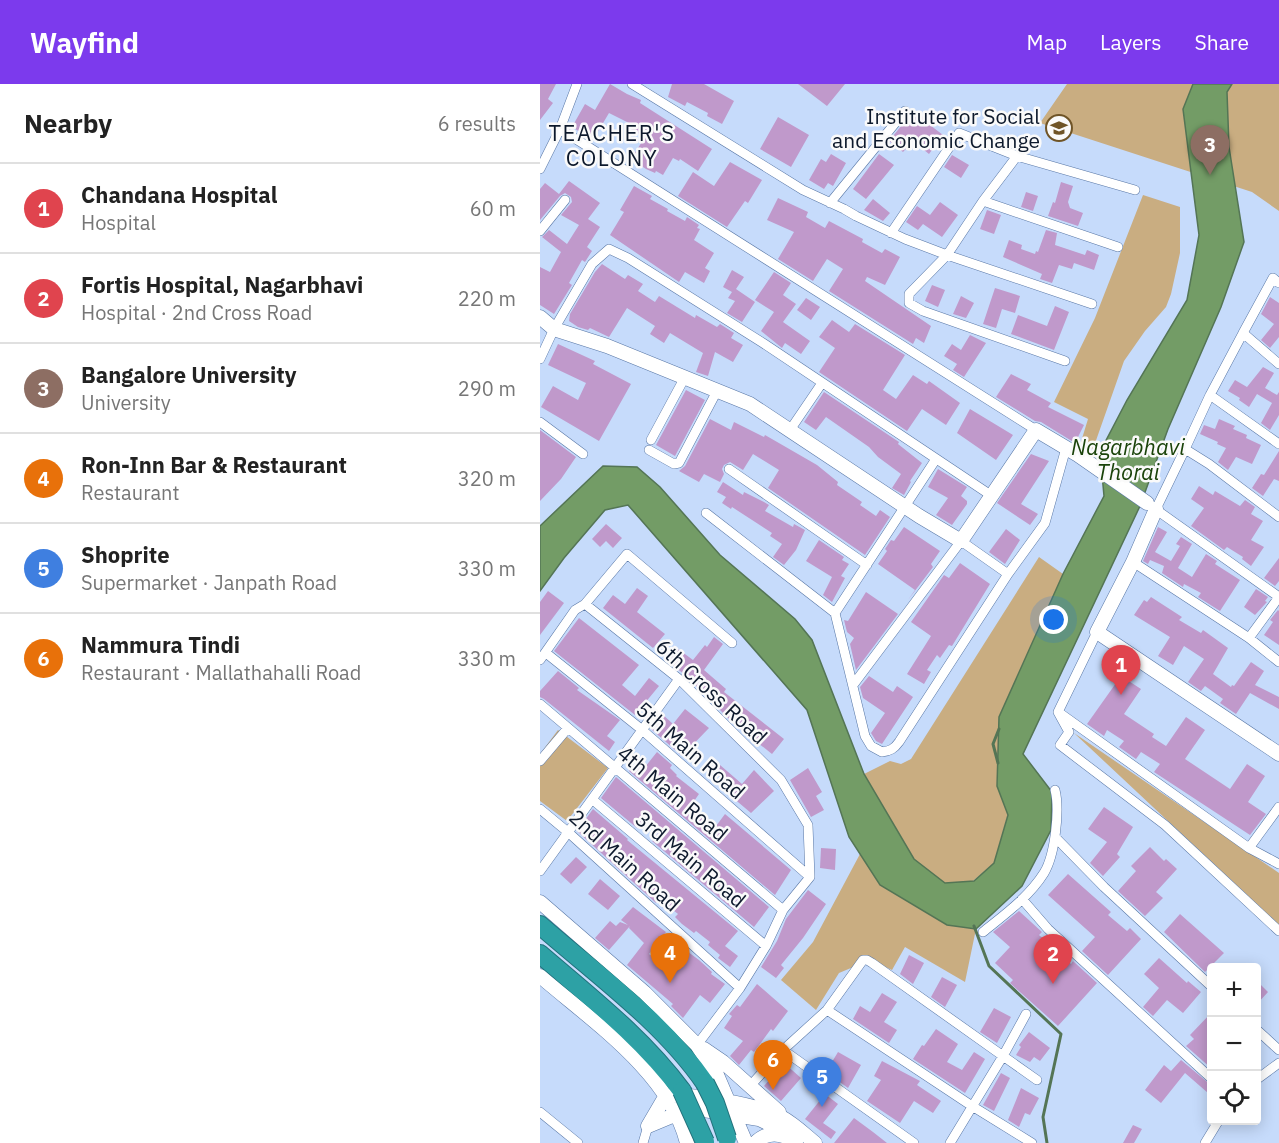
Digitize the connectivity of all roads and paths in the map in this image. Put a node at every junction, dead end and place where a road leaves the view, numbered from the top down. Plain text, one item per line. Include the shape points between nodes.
1 (577, 84) edge
2 (632, 84) edge
3 (905, 111) dead end
4 (560, 129) junction
5 (540, 147) edge
6 (548, 154) junction
7 (1017, 156) junction
8 (540, 169) edge
9 (1135, 190) dead end
10 (565, 200) dead end
11 (983, 201) junction
12 (830, 203) junction
13 (540, 231) edge
14 (891, 233) junction
15 (1118, 247) dead end
16 (947, 255) junction
17 (1279, 283) edge
18 (1092, 304) dead end
19 (540, 317) edge
20 (554, 329) junction
21 (1242, 333) junction
22 (540, 359) edge
23 (1065, 361) dead end
24 (1279, 364) edge
25 (685, 377) junction
26 (822, 382) junction
27 (717, 391) junction
28 (1210, 395) junction
29 (540, 422) edge
30 (790, 430) junction
31 (1036, 430) junction
32 (1279, 444) edge
33 (1185, 449) junction
34 (1072, 451) junction
35 (583, 454) dead end
36 (936, 459) junction
37 (729, 469) dead end
38 (992, 496) junction
39 (1151, 506) junction
40 (905, 507) junction
41 (706, 513) dead end
42 (1279, 517) edge
43 (961, 541) junction
44 (1133, 562) junction
45 (867, 565) junction
46 (1008, 574) junction
47 (1279, 597) edge
48 (585, 604) junction
49 (835, 613) junction
50 (1097, 632) junction
51 (1249, 638) junction
52 (732, 643) dead end
53 (543, 656) edge
54 (1279, 662) edge
55 (679, 679) junction
56 (853, 685) junction
57 (540, 704) edge
58 (1058, 712) junction
59 (568, 728) junction
60 (641, 729) junction
61 (543, 750) edge
62 (1279, 754) edge
63 (540, 761) edge
64 (614, 766) junction
65 (1055, 790) dead end
66 (592, 800) junction
67 (1279, 807) edge
68 (540, 809) edge
69 (569, 832) junction
70 (1055, 837) junction
71 (1249, 848) junction
72 (1279, 864) edge
73 (540, 871) edge
74 (810, 877) junction
75 (1022, 899) junction
76 (540, 902) edge
77 (783, 910) junction
78 (540, 925) edge
79 (1279, 931) edge
80 (983, 932) dead end
81 (766, 946) junction
82 (541, 955) edge
83 (540, 976) edge
84 (1207, 982) edge
85 (740, 988) junction
86 (827, 1010) junction
87 (1026, 1014) dead end
88 (1261, 1033) edge
89 (697, 1045) junction
90 (783, 1050) junction
91 (1279, 1050) edge
92 (1003, 1056) junction
93 (1279, 1063) edge
94 (1207, 1074) edge
95 (1261, 1077) edge
96 (1037, 1080) dead end
97 (750, 1086) junction
98 (674, 1094) junction
99 (972, 1106) junction
100 (733, 1109) junction
101 (540, 1112) edge
102 (675, 1114) junction
103 (789, 1121) junction
104 (1216, 1125) edge
105 (648, 1126) junction
106 (728, 1140) edge
107 (794, 1141) edge
108 (578, 1143) edge
109 (643, 1143) edge
110 (687, 1143) edge
111 (705, 1143) edge
112 (746, 1143) edge
113 (755, 1143) edge
114 (815, 1143) edge
115 (914, 1143) edge
116 (950, 1143) edge
117 (1032, 1143) edge
118 (1205, 1143) edge

1 - 4 street
2 - 12 street
3 - 12 street
4 - 6 street
4 - 31 street
5 - 6 street
6 - 8 street
7 - 9 street
7 - 11 street
7 - 14 street via 959,133
10 - 13 street
11 - 15 street
11 - 16 street
12 - 14 street
14 - 16 street
16 - 18 street
16 - 23 street via 909,294 909,303
17 - 21 street via 1273,278
19 - 20 street
20 - 22 street
20 - 25 street
20 - 26 street via 592,264 609,249
21 - 24 street
21 - 28 street
25 - 27 street
25 - 27 street via 650,445 674,464 679,463
26 - 30 street
26 - 36 street
27 - 30 street via 750,404
28 - 32 street
28 - 33 street
29 - 35 street
30 - 40 street
31 - 34 street
31 - 38 street
33 - 39 street
33 - 42 street
34 - 39 street
34 - 46 street via 1045,523
36 - 38 street
36 - 40 street
37 - 45 street
38 - 43 street
39 - 44 street
39 - 47 street
40 - 43 street
40 - 45 street
41 - 49 street
43 - 46 street
43 - 56 street
44 - 50 street
44 - 51 street
45 - 49 street
46 - 56 street via 893,749 882,752 868,742
47 - 51 street
48 - 52 street via 627,554
48 - 53 street via 575,610
48 - 55 street, 6th Cross Road
49 - 56 street
50 - 58 street
50 - 62 street
51 - 54 street
53 - 60 street, 5th Main Road
55 - 60 street
55 - 74 street, 6th Cross Road via 781,780 808,825
57 - 59 street, 4th Main Road
58 - 71 street
58 - 79 street via 1069,732 1060,745 1165,825
59 - 61 street
59 - 64 street, 4th Main Road
60 - 64 street
60 - 74 street, 5th Main Road
61 - 63 street
64 - 66 street
64 - 77 street, 4th Main Road
65 - 70 street
66 - 69 street
66 - 81 street, 3rd Main Road
67 - 71 street
68 - 69 street, 2nd Main Road
69 - 73 street
69 - 85 street, 2nd Main Road
70 - 75 street via 1045,872
70 - 84 street
71 - 72 street
74 - 77 street
75 - 80 street
75 - 94 street via 1048,929
76 - 89 street via 645,993
77 - 81 street
78 - 106 highway, bridge via 661,1030 690,1062 715,1103
81 - 85 street
82 - 98 highway via 642,1043 663,1065
83 - 98 street
85 - 89 street
86 - 90 street
86 - 92 street via 862,960 867,959
86 - 99 street
87 - 92 street
88 - 91 street
89 - 97 street
89 - 100 street
90 - 97 street
90 - 115 street
92 - 96 street
92 - 99 street
93 - 95 street
97 - 103 street
98 - 100 street
98 - 102 street
98 - 105 street
98 - 111 highway, bridge
99 - 116 street
99 - 117 street
100 - 102 street
100 - 103 street via 770,1112
100 - 107 street via 767,1122
100 - 112 street
101 - 108 street
102 - 105 street
102 - 110 street
103 - 114 street
104 - 118 street
105 - 109 street
107 - 113 street via 773,1134

